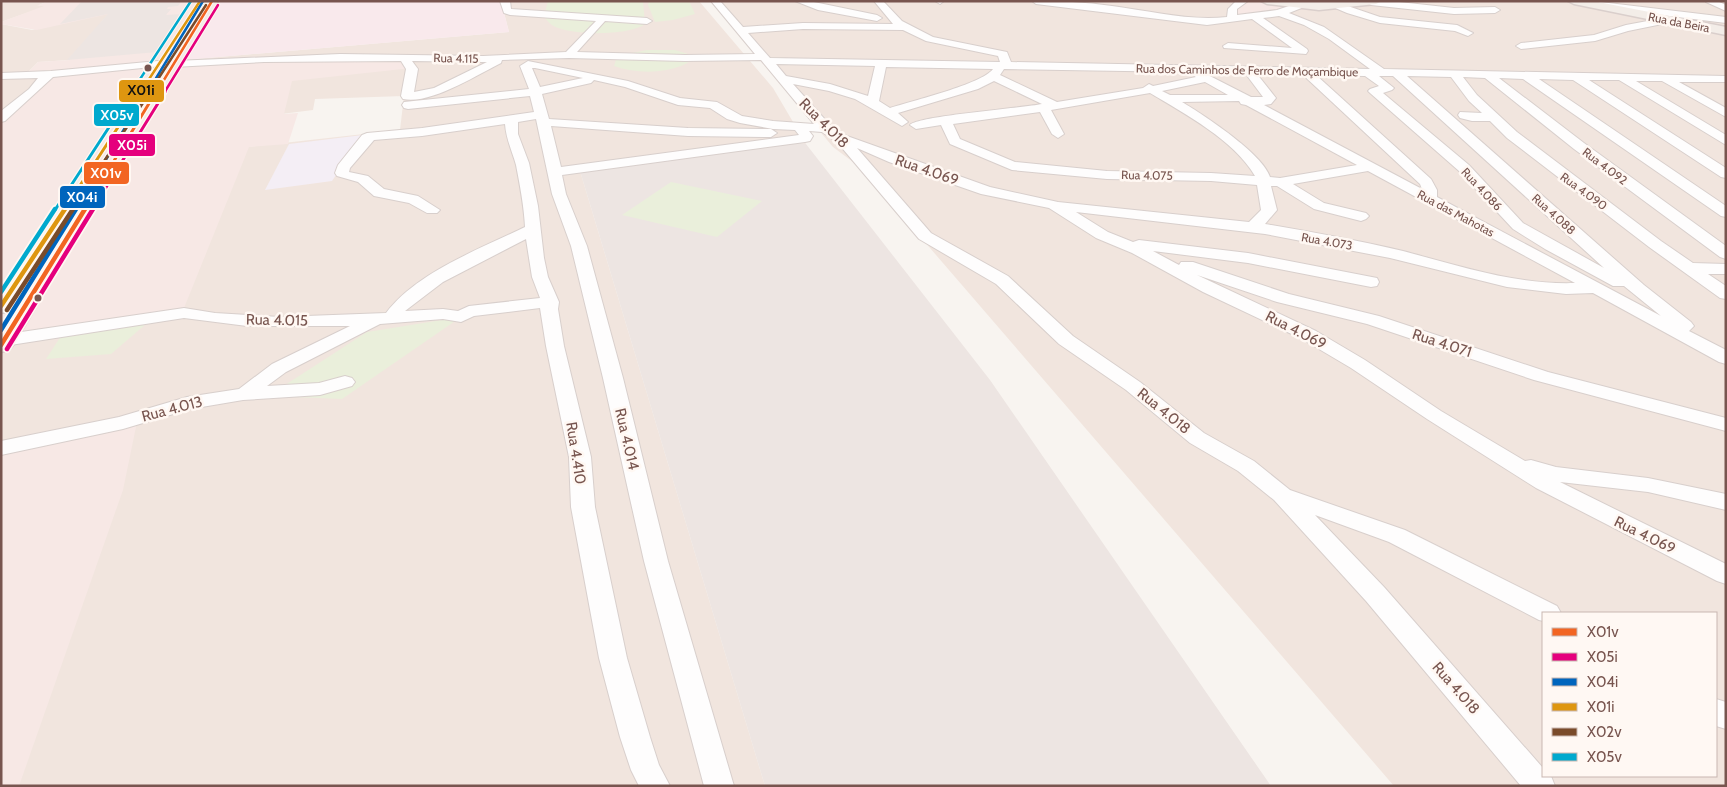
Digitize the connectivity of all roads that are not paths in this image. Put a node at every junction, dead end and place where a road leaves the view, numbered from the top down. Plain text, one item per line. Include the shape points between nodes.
1 (200, 1) edge
2 (212, 1) edge
3 (505, 1) edge
4 (716, 1) edge
5 (799, 1) edge
6 (878, 1) edge
7 (1036, 1) edge
8 (1244, 1) edge
9 (1267, 1) edge
10 (1376, 1) edge
11 (1574, 1) edge
12 (1371, 2) edge
13 (1711, 2) dead end
14 (1588, 4) junction
15 (1301, 5) junction
16 (1336, 5) junction
17 (608, 6) dead end
18 (1412, 7) junction
19 (1726, 8) edge
20 (1494, 10) dead end
21 (1279, 13) junction
22 (1254, 16) junction
23 (894, 18) junction
24 (601, 19) junction
25 (1374, 19) junction
26 (1680, 19) junction
27 (1726, 20) edge
28 (647, 21) dead end
29 (1429, 25) junction
30 (902, 27) junction
31 (1271, 28) junction
32 (1231, 29) junction
33 (740, 30) junction
34 (1726, 31) edge
35 (1391, 32) dead end
36 (1421, 36) dead end
37 (1521, 46) dead end
38 (569, 56) junction
39 (404, 57) junction
40 (483, 59) junction
41 (766, 59) junction
42 (532, 60) junction
43 (497, 61) junction
44 (881, 63) junction
45 (1003, 65) junction
46 (1115, 67) junction
47 (1187, 68) junction
48 (1222, 69) junction
49 (1248, 70) junction
50 (1304, 70) junction
51 (162, 72) junction
52 (1381, 72) junction
53 (51, 74) junction
54 (1454, 74) junction
55 (1488, 75) junction
56 (1, 76) edge
57 (590, 76) junction
58 (993, 76) junction
59 (1527, 76) junction
60 (1577, 77) junction
61 (1621, 77) junction
62 (1664, 78) junction
63 (782, 79) junction
64 (1205, 79) junction
65 (1705, 79) junction
66 (1726, 79) edge
67 (1151, 89) junction
68 (1726, 90) edge
69 (534, 92) junction
70 (1104, 99) junction
71 (1242, 99) junction
72 (1171, 100) junction
73 (873, 101) junction
74 (408, 105) dead end
75 (1056, 106) junction
76 (1042, 107) junction
77 (890, 112) junction
78 (1464, 114) dead end
79 (1726, 114) edge
80 (1493, 117) junction
81 (1, 118) edge
82 (511, 118) junction
83 (542, 119) junction
84 (945, 120) junction
85 (902, 122) dead end
86 (916, 124) dead end
87 (801, 129) junction
88 (832, 132) junction
89 (1058, 134) dead end
90 (1726, 140) edge
91 (1688, 150) junction
92 (1726, 152) edge
93 (1368, 167) junction
94 (555, 174) junction
95 (1726, 174) edge
96 (1264, 181) junction
97 (1280, 182) junction
98 (526, 186) junction
99 (1430, 199) junction
100 (1054, 205) junction
101 (432, 210) dead end
102 (1726, 213) edge
103 (1361, 216) dead end
104 (76, 225) junction
105 (1254, 228) junction
106 (52, 229) junction
107 (533, 229) junction
108 (1122, 243) junction
109 (1726, 254) edge
110 (1248, 258) junction
111 (1158, 260) junction
112 (1688, 268) junction
113 (1726, 269) edge
114 (1371, 282) dead end
115 (1596, 288) junction
116 (1638, 289) junction
117 (1726, 294) edge
118 (550, 302) junction
119 (1, 306) edge
120 (387, 318) junction
121 (3, 342) edge
122 (1721, 356) edge
123 (345, 382) dead end
124 (246, 393) junction
125 (1726, 425) edge
126 (1, 448) edge
127 (1508, 460) junction
128 (1282, 495) junction
129 (1726, 502) edge
130 (1726, 575) edge
131 (1546, 612) edge
132 (655, 786) edge
133 (719, 786) edge
134 (1540, 786) edge

1 - 51 main road
2 - 51 main road
3 - 24 street via 510,12 556,11
4 - 33 street, Rua 4.018
5 - 23 street via 871,18
6 - 23 street
7 - 32 street via 1207,22
8 - 32 street via 1231,11
9 - 15 main road
10 - 12 main road
11 - 14 main road, Rua da Beira
12 - 16 main road
12 - 18 street
13 - 19 street
14 - 26 main road, Rua da Beira
14 - 26 street
15 - 16 main road
15 - 21 street
16 - 25 street
17 - 24 street
18 - 20 street
18 - 29 street
19 - 26 street
21 - 22 street
21 - 52 street via 1312,24
22 - 31 street
22 - 32 street
23 - 30 street
24 - 28 street
24 - 38 street
25 - 29 street via 1396,24
25 - 35 street
26 - 27 street
26 - 34 main road, Rua da Beira
26 - 37 street via 1626,28 1595,38
29 - 36 street via 1457,28 1468,34
30 - 33 street via 803,26
30 - 45 street via 934,40 1003,54
31 - 32 street
31 - 32 street via 1303,51
32 - 48 street via 1218,59
33 - 41 street, Rua 4.018
38 - 41 street, Rua 4.115 via 737,56
38 - 42 street, Rua 4.115
39 - 40 street, Rua 4.115
39 - 43 street via 412,69 407,96 444,89
39 - 51 street, Rua 4.115 via 264,59
40 - 42 street, Rua 4.115
40 - 43 street
41 - 44 street, Rua dos Caminhos de Ferro de Moçambique
41 - 63 street, Rua 4.018
42 - 43 street
42 - 57 street
42 - 69 street, Rua 4.014 via 526,66
44 - 45 street, Rua dos Caminhos de Ferro de Moçambique
44 - 73 street
45 - 46 street, Rua dos Caminhos de Ferro de Moçambique
45 - 58 street
46 - 47 street, Rua dos Caminhos de Ferro de Moçambique
46 - 67 street
47 - 48 street, Rua dos Caminhos de Ferro de Moçambique
47 - 64 street, Rua das Mahotas
48 - 49 street, Rua dos Caminhos de Ferro de Moçambique
49 - 50 street, Rua dos Caminhos de Ferro de Moçambique
49 - 71 street via 1270,98 1267,101
50 - 52 street, Rua dos Caminhos de Ferro de Moçambique
50 - 99 street via 1426,182
51 - 53 street, Rua 4.115
51 - 104 main road
51 - 106 main road
52 - 54 street, Rua dos Caminhos de Ferro de Moçambique
52 - 116 street, Rua 4.088
52 - 116 street, Rua 4.086 via 1388,88 1374,91 1464,168 1518,226 1604,274
53 - 56 street, Rua 4.115
53 - 81 street
54 - 55 street, Rua dos Caminhos de Ferro de Moçambique
54 - 80 street, Rua 4.090 via 1466,91
55 - 59 street, Rua dos Caminhos de Ferro de Moçambique
55 - 109 street, Rua 4.092
57 - 69 street via 587,81
57 - 87 street via 635,86 678,101 713,105 740,119
58 - 75 street
58 - 77 street via 970,88
59 - 60 street, Rua dos Caminhos de Ferro de Moçambique
59 - 102 street
60 - 61 street, Rua dos Caminhos de Ferro de Moçambique
60 - 91 street
61 - 62 street, Rua dos Caminhos de Ferro de Moçambique
61 - 90 street
62 - 65 street, Rua dos Caminhos de Ferro de Moçambique
62 - 79 street
63 - 73 street via 849,92
63 - 88 street, Rua 4.018
64 - 67 street
64 - 71 street, Rua das Mahotas
65 - 66 street, Rua dos Caminhos de Ferro de Moçambique
65 - 68 street
67 - 70 street
67 - 72 street
69 - 74 street
69 - 83 street, Rua 4.014
70 - 72 street
70 - 75 street
71 - 72 street
71 - 93 street, Rua das Mahotas
72 - 96 street via 1232,141 1262,174
73 - 77 street
75 - 76 street
76 - 84 street
76 - 89 street
77 - 85 street
78 - 80 street
80 - 112 street, Rua 4.090 via 1559,172
82 - 83 street
82 - 98 street, Rua 4.410
82 - 101 street via 372,136 344,168 344,175 363,178 379,193 413,199
83 - 87 street via 707,133 762,134
83 - 94 street, Rua 4.014
84 - 86 street
84 - 96 street, Rua 4.075 via 955,141 1012,166 1107,175
87 - 88 street
87 - 94 street via 805,138
88 - 100 street, Rua 4.069 via 916,167 986,190
88 - 128 street, Rua 4.018 via 925,236 1002,280 1066,340 1133,386 1197,438 1246,466
91 - 92 street
91 - 95 street
93 - 97 street, Rua 4.075
93 - 99 street, Rua das Mahotas
94 - 98 street
94 - 133 street, Rua 4.014 via 559,194 579,246 656,561
96 - 97 street, Rua 4.075
96 - 105 street via 1269,210
97 - 103 street via 1319,206
98 - 107 street, Rua 4.410
99 - 115 street, Rua das Mahotas
100 - 105 street, Rua 4.073
100 - 108 street, Rua 4.069 via 1102,235
104 - 106 main road
104 - 121 main road
105 - 110 street
105 - 115 street, Rua 4.073 via 1393,253 1522,285 1559,290
106 - 119 main road
107 - 118 street, Rua 4.410 via 540,277
107 - 120 street via 437,278
108 - 110 street
108 - 111 street, Rua 4.069
110 - 114 street
111 - 125 street, Rua 4.071 via 1190,267 1283,298 1372,320 1571,385
111 - 127 street, Rua 4.069 via 1308,335
112 - 113 street
112 - 117 street, Rua 4.090
115 - 122 street, Rua das Mahotas
116 - 122 street, Rua 4.088
118 - 120 street, Rua 4.015 via 469,310 461,317 444,314
118 - 132 street, Rua 4.410 via 555,346 580,457 583,507 613,658 635,738
120 - 121 street, Rua 4.015 via 289,321 212,318 184,313
120 - 124 street via 286,364
123 - 124 street, Rua 4.013 via 320,389
124 - 126 street, Rua 4.013 via 187,403 123,423
127 - 129 street via 1555,474 1648,485
127 - 130 street, Rua 4.069 via 1567,496
128 - 131 street via 1397,536
128 - 134 street, Rua 4.018 via 1380,601

